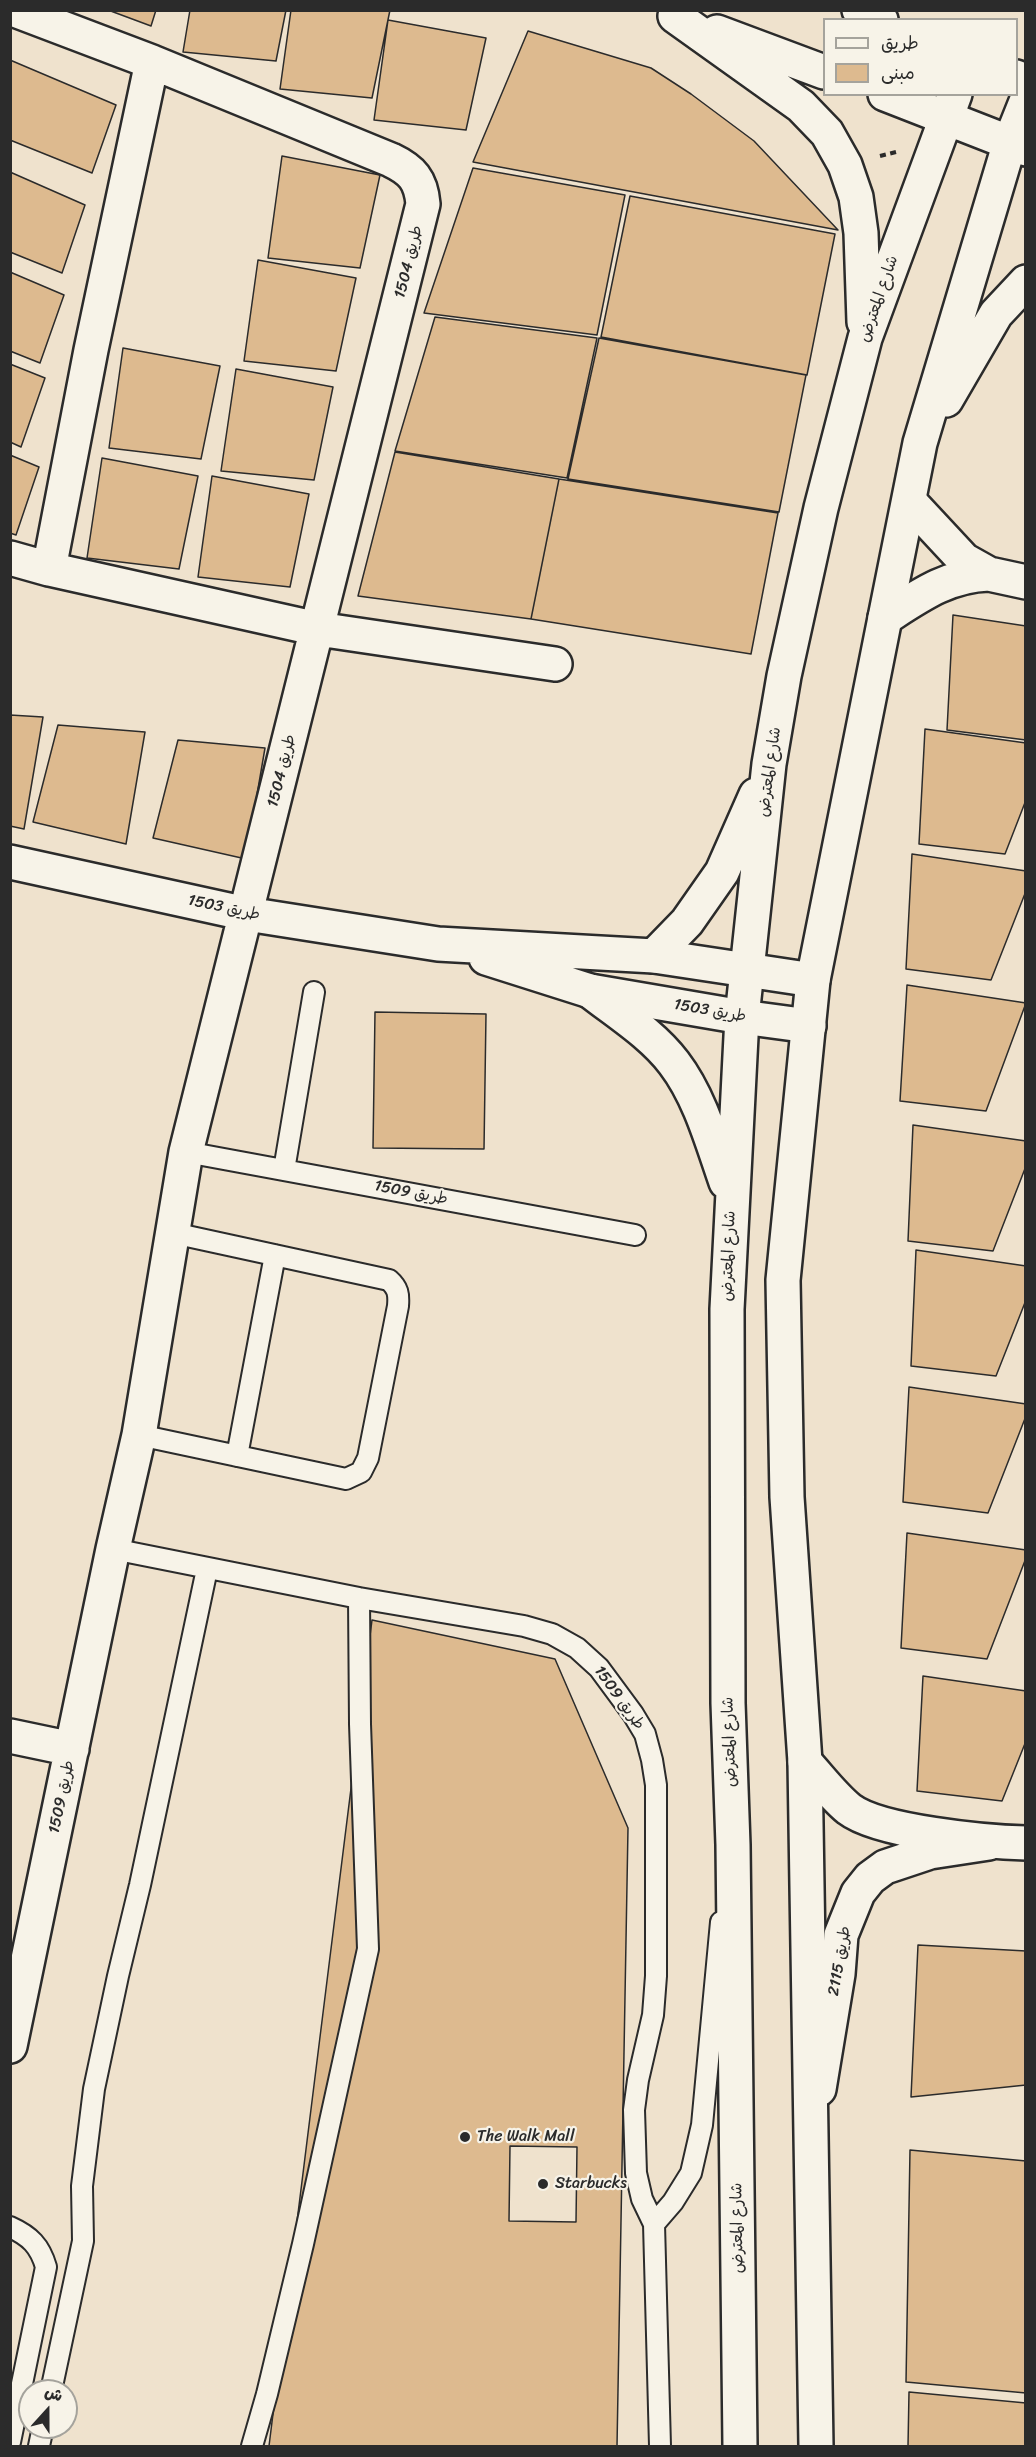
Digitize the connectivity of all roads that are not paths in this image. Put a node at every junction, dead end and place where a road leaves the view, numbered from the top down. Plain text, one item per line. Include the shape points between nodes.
1 (15, 10) edge
2 (859, 10) edge
3 (667, 14) edge
4 (877, 18) edge
5 (152, 62) junction
6 (823, 71) edge
7 (890, 96) edge
8 (1026, 102) edge
9 (946, 118) edge
10 (1018, 146) edge
11 (1026, 282) edge
12 (865, 338) junction
13 (920, 443) junction
14 (910, 502) junction
15 (10, 558) edge
16 (49, 569) junction
17 (989, 574) junction
18 (1026, 582) edge
19 (885, 618) junction
20 (318, 628) junction
21 (555, 664) dead end
22 (769, 764) junction
23 (10, 862) edge
24 (247, 914) junction
25 (438, 944) junction
26 (654, 956) junction
27 (746, 968) junction
28 (813, 980) junction
29 (590, 990) junction
30 (314, 992) dead end
31 (742, 1017) junction
32 (809, 1026) junction
33 (186, 1152) junction
34 (284, 1170) junction
35 (731, 1197) junction
36 (173, 1233) junction
37 (635, 1235) dead end
38 (275, 1256) junction
39 (140, 1435) junction
40 (237, 1456) junction
41 (113, 1549) junction
42 (207, 1569) junction
43 (359, 1598) junction
44 (10, 1736) edge
45 (72, 1749) junction
46 (805, 1762) junction
47 (989, 1842) junction
48 (1026, 1843) edge
49 (734, 1845) junction
50 (10, 2046) edge
51 (810, 2138) junction
52 (654, 2224) junction
53 (10, 2227) edge
54 (54, 2379) edge
55 (740, 2400) junction
56 (10, 2442) edge
57 (252, 2446) edge
58 (660, 2446) edge
59 (724, 2446) edge
60 (740, 2446) edge
61 (816, 2446) edge

1 - 5 street, طريق 1504
2 - 4 street
3 - 6 street
3 - 12 street via 801,106 827,133 856,196
5 - 16 street
5 - 20 street, طريق 1504 via 405,166 422,189 423,204
7 - 9 street
8 - 10 street
9 - 10 street
9 - 12 street, شارع المعترض
10 - 13 street
11 - 13 street via 996,314
12 - 22 street, شارع المعترض via 821,508
13 - 14 street
14 - 17 street via 953,551
14 - 19 street
15 - 16 street
16 - 20 street
17 - 18 street
17 - 19 street via 973,574 943,583
19 - 28 street
20 - 21 street
20 - 24 street, طريق 1504
22 - 26 street via 722,872 687,922
22 - 27 street, شارع المعترض
23 - 24 street, طريق 1503
24 - 25 street, طريق 1503
24 - 33 street, طريق 1509
25 - 26 street, طريق 1503
25 - 29 street, طريق 1503
26 - 27 street, طريق 1503
27 - 28 street, طريق 1503
27 - 31 street, شارع المعترض
28 - 32 street
29 - 31 street, طريق 1503
29 - 35 street via 639,1029 680,1071 696,1100
30 - 34 lane
31 - 32 street, طريق 1503
31 - 35 street, شارع المعترض
32 - 46 street via 783,1281 787,1497
33 - 34 lane, طريق 1509
33 - 36 street, طريق 1509
34 - 37 lane, طريق 1509
35 - 49 street, شارع المعترض via 727,1309 728,1668
36 - 38 lane
36 - 39 street, طريق 1509
38 - 40 lane
38 - 40 lane via 389,1280 396,1287 398,1306 369,1458 361,1472 346,1479
39 - 40 lane
39 - 41 street, طريق 1509
41 - 42 lane, طريق 1509
41 - 45 street, طريق 1509
42 - 43 lane, طريق 1509
42 - 54 lane via 94,2090 82,2186 83,2241
43 - 52 lane, طريق 1509 via 552,1634 577,1648 599,1668 645,1734 656,1785 656,1976 653,2015 634,2110 636,2173
43 - 57 lane via 368,1949 303,2244
44 - 45 street
45 - 50 street, طريق 1509
46 - 47 street, طريق 2115 via 848,1808 862,1817 892,1826
46 - 51 street
47 - 48 street, طريق 2115
47 - 51 street, طريق 2115 via 930,1852 885,1867 858,1893 842,1935
49 - 52 lane via 717,1950 702,2125 691,2173
49 - 55 street, شارع المعترض
51 - 61 street
52 - 58 lane
53 - 56 lane via 32,2239 46,2267
55 - 59 street
55 - 60 street, شارع المعترض

